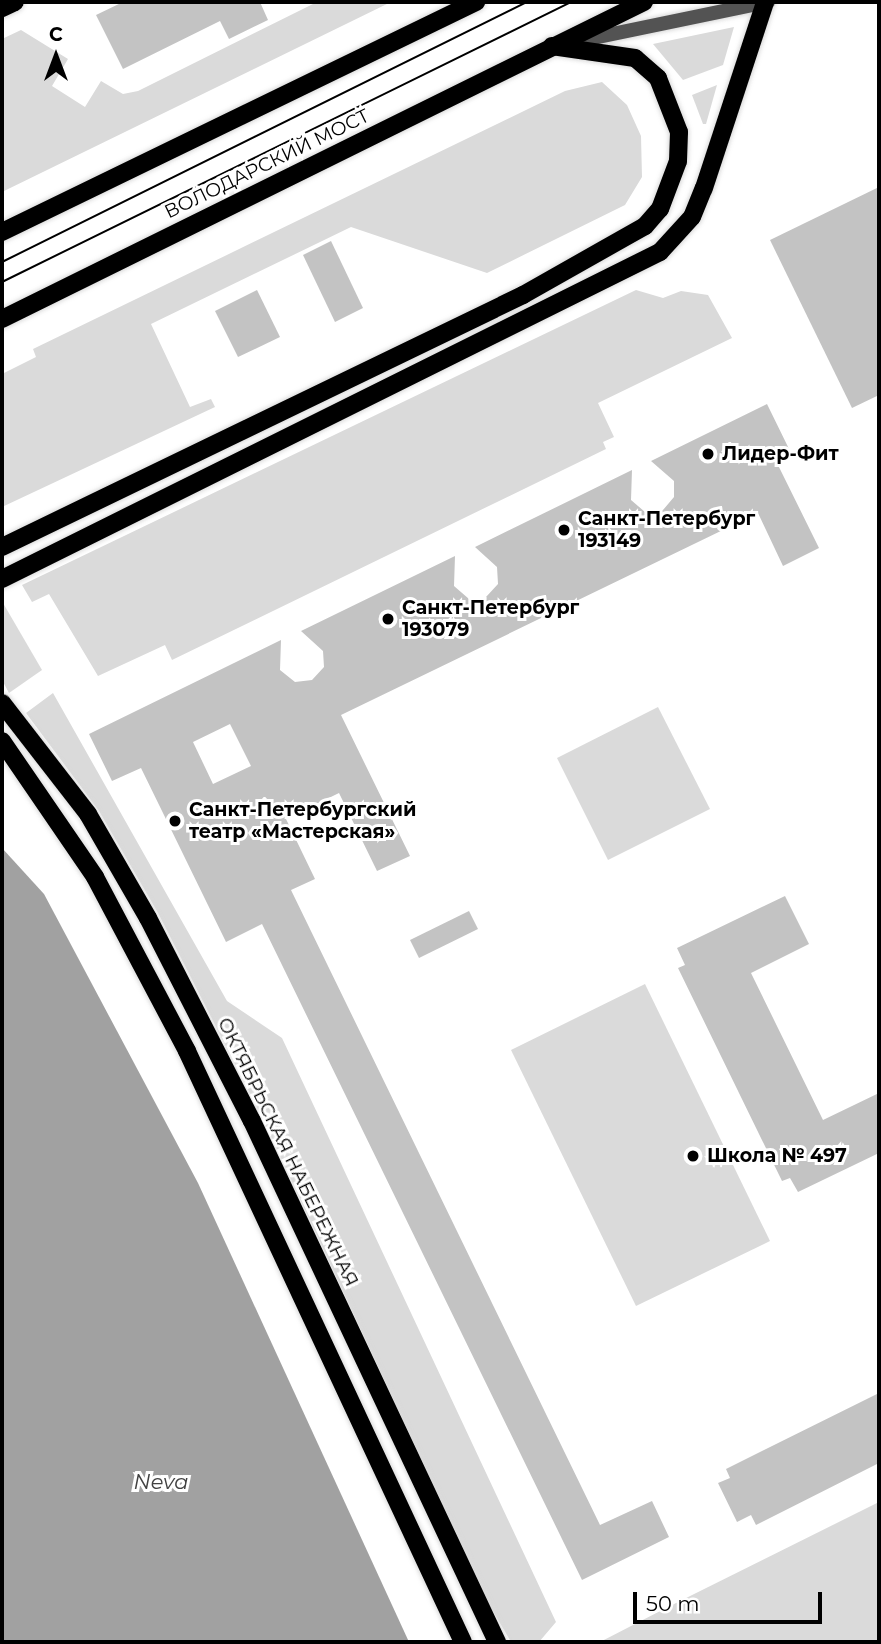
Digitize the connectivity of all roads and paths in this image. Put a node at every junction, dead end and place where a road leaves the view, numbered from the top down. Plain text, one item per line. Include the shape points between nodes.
1 (15, 2) edge
2 (476, 2) edge
3 (644, 2) edge
4 (766, 2) edge
5 (2, 8) edge
6 (552, 46) junction
7 (2, 232) edge
8 (2, 319) edge
9 (2, 547) edge
10 (2, 579) edge
11 (2, 703) edge
12 (2, 741) edge
13 (463, 1642) edge
14 (497, 1642) edge

1 - 5 main road
2 - 7 main road
3 - 6 main road, ВОЛОДАРСКИЙ МОСТ
4 - 6 street
4 - 10 main road via 692,217 660,251
6 - 8 main road, ВОЛОДАРСКИЙ МОСТ
6 - 9 main road via 635,58 658,78 679,132 678,161 660,209 645,226 523,295
11 - 14 main road, ОКТЯБРЬСКАЯ НАБЕРЕЖНАЯ via 88,814 148,918 252,1121
12 - 13 main road via 74,843 169,1015

